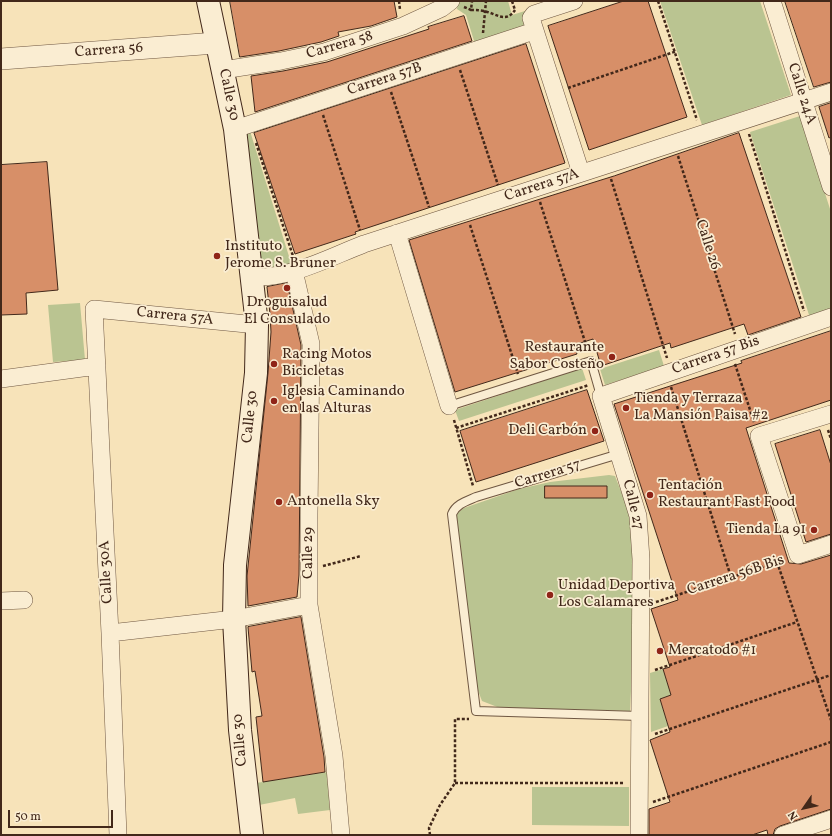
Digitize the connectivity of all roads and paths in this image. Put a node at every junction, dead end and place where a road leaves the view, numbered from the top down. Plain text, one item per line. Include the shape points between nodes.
1 (208, 1) edge
2 (472, 1) edge
3 (486, 1) edge
4 (574, 1) edge
5 (658, 1) edge
6 (772, 1) edge
7 (456, 3) edge
8 (471, 10) junction
9 (515, 10) dead end
10 (485, 11) junction
11 (534, 31) junction
12 (215, 37) junction
13 (1, 45) edge
14 (482, 47) junction
15 (676, 52) junction
16 (456, 56) junction
17 (1, 59) edge
18 (223, 70) junction
19 (386, 79) junction
20 (831, 92) edge
21 (554, 93) junction
22 (319, 101) junction
23 (804, 102) junction
24 (744, 120) junction
25 (242, 126) junction
26 (701, 134) junction
27 (674, 143) junction
28 (606, 165) junction
29 (581, 173) junction
30 (831, 186) edge
31 (536, 188) junction
32 (503, 198) junction
33 (466, 211) junction
34 (434, 221) junction
35 (397, 233) junction
36 (364, 244) junction
37 (296, 271) junction
38 (253, 277) junction
39 (94, 309) joint
40 (831, 317) edge
41 (809, 324) junction
42 (257, 325) junction
43 (735, 350) junction
44 (591, 361) junction
45 (97, 366) junction
46 (669, 372) junction
47 (1, 379) edge
48 (521, 384) junction
49 (599, 389) junction
50 (449, 406) junction
51 (831, 414) edge
52 (456, 428) junction
53 (759, 436) junction
54 (619, 454) junction
55 (476, 496) junction
56 (831, 544) edge
57 (798, 555) junction
58 (361, 556) dead end
59 (777, 562) junction
60 (309, 570) junction
61 (731, 577) junction
62 (24, 600) dead end
63 (1, 601) edge
64 (309, 605) junction
65 (641, 607) junction
66 (234, 619) junction
67 (797, 622) junction
68 (110, 632) junction
69 (640, 675) junction
70 (831, 676) edge
71 (817, 680) junction
72 (640, 716) junction
73 (470, 719) dead end
74 (831, 720) edge
75 (639, 740) junction
76 (831, 742) edge
77 (640, 782) junction
78 (455, 783) junction
79 (640, 807) junction
80 (831, 819) edge
81 (118, 835) edge
82 (252, 835) edge
83 (341, 835) edge
84 (430, 835) edge
85 (640, 835) edge
86 (783, 835) edge

1 - 12 main road, Calle 30
2 - 8 path
3 - 10 path
4 - 11 street via 532,16
5 - 15 path
6 - 23 street, Calle 24A
7 - 8 path
7 - 18 street, Carrera 58 via 403,26 336,48 297,58
8 - 10 path
9 - 10 path via 506,18
10 - 14 path
11 - 14 street, Carrera 57B
11 - 21 street
12 - 13 street, Carrera 56
12 - 17 street, Carrera 56
12 - 18 main road, Calle 30
14 - 16 street, Carrera 57B
15 - 21 path
15 - 26 path
16 - 19 street, Carrera 57B
16 - 32 path
18 - 25 main road, Calle 30
19 - 22 street, Carrera 57B
19 - 34 path
20 - 23 street, Carrera 57A
21 - 29 street
22 - 25 street, Carrera 57B
22 - 36 path
23 - 24 street, Carrera 57A
23 - 30 street, Calle 24A
24 - 26 street, Carrera 57A
24 - 41 path
25 - 37 path
25 - 38 main road, Calle 30
26 - 27 street, Carrera 57A
27 - 28 street, Carrera 57A
27 - 43 path, Calle 26
28 - 29 street, Carrera 57A
28 - 46 path
29 - 31 street, Carrera 57A
31 - 32 street, Carrera 57A
31 - 44 path
32 - 33 street, Carrera 57A
33 - 34 street, Carrera 57A
33 - 48 path
34 - 35 street, Carrera 57A
35 - 36 street, Carrera 57A
35 - 50 street
36 - 37 street, Carrera 57A
37 - 38 street, Carrera 57A
37 - 60 street, Calle 29 via 311,344
38 - 42 main road, Calle 30
39 - 42 street, Carrera 57A
39 - 45 street, Calle 30A
40 - 41 street, Carrera 57 Bis
41 - 43 street, Carrera 57 Bis
42 - 66 main road, Calle 30 via 256,373 235,565
43 - 46 street, Carrera 57 Bis
43 - 53 path, Calle 26
44 - 48 lane
44 - 49 lane, Calle 27
45 - 47 street
45 - 68 street, Calle 30A
46 - 49 street, Carrera 57 Bis
46 - 61 path
48 - 50 lane
49 - 52 path
49 - 54 street, Calle 27
50 - 52 path
51 - 53 street
52 - 55 path
53 - 57 street
54 - 55 lane, Carrera 57
54 - 65 street, Calle 27 via 638,516
55 - 72 lane via 460,504 452,514 476,711
56 - 57 street, Carrera 56B Bis
57 - 59 path, Carrera 56B Bis
58 - 60 path
59 - 61 path, Carrera 56B Bis
59 - 67 path
60 - 64 street, Calle 29
61 - 65 path, Carrera 56B Bis
62 - 63 street
64 - 66 street
64 - 83 street, Calle 29 via 334,756
65 - 69 street, Calle 27
66 - 68 street
66 - 82 main road, Calle 30 via 240,730
67 - 69 path
67 - 71 path
68 - 81 street, Calle 30A
69 - 72 street, Calle 27
70 - 71 path
71 - 74 path
71 - 75 path
72 - 75 street, Calle 27
73 - 78 path via 455,719
75 - 77 street, Calle 27
76 - 79 path
77 - 78 path
77 - 79 street, Calle 27
78 - 84 path via 429,828
79 - 85 street, Calle 27
80 - 86 street

